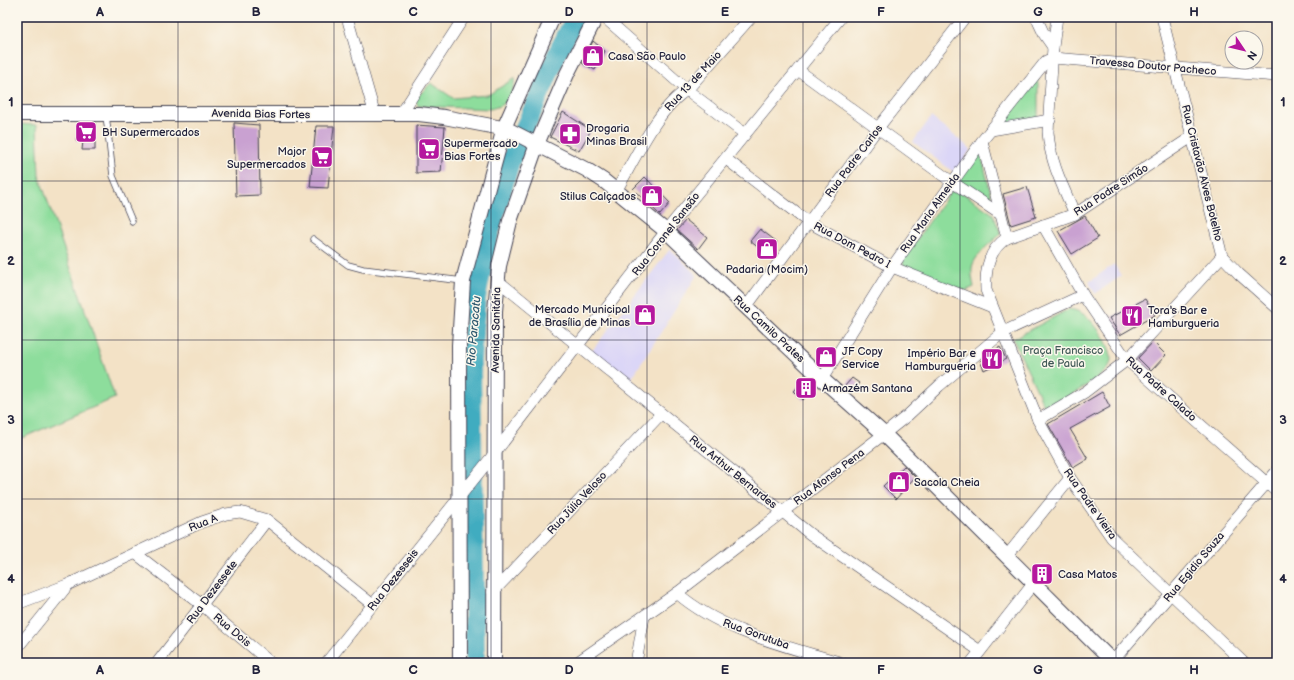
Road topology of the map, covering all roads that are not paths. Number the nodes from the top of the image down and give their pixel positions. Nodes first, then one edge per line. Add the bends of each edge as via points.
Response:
1 (347, 17) edge
2 (464, 17) edge
3 (553, 17) edge
4 (596, 17) edge
5 (604, 17) edge
6 (751, 17) edge
7 (842, 17) edge
8 (965, 17) edge
9 (1036, 17) edge
10 (1057, 17) edge
11 (1162, 17) edge
12 (1053, 46) junction
13 (1053, 58) junction
14 (1175, 68) junction
15 (798, 70) junction
16 (1277, 76) edge
17 (687, 90) junction
18 (106, 112) junction
19 (17, 114) edge
20 (401, 114) junction
21 (375, 115) junction
22 (1050, 120) junction
23 (505, 128) junction
24 (878, 128) junction
25 (991, 130) junction
26 (745, 134) junction
27 (1193, 136) junction
28 (982, 141) junction
29 (534, 142) junction
30 (726, 159) junction
31 (952, 182) junction
32 (616, 191) junction
33 (1000, 214) junction
34 (1076, 214) junction
35 (132, 220) dead end
36 (808, 222) junction
37 (1043, 225) junction
38 (666, 231) junction
39 (1007, 238) junction
40 (313, 239) dead end
41 (1222, 256) junction
42 (892, 267) junction
43 (497, 280) junction
44 (463, 281) junction
45 (1083, 295) junction
46 (746, 307) junction
47 (992, 307) junction
48 (1277, 308) edge
49 (1003, 332) junction
50 (578, 347) junction
51 (1127, 360) junction
52 (822, 379) junction
53 (661, 414) junction
54 (1038, 420) junction
55 (884, 434) junction
56 (494, 454) junction
57 (1277, 471) edge
58 (1070, 478) junction
59 (1266, 483) junction
60 (1277, 492) edge
61 (459, 497) junction
62 (783, 512) junction
63 (267, 520) junction
64 (135, 553) junction
65 (1006, 557) junction
66 (1033, 584) junction
67 (67, 585) junction
68 (493, 592) junction
69 (677, 593) junction
70 (1171, 595) junction
71 (17, 604) edge
72 (202, 605) junction
73 (373, 605) junction
74 (644, 617) junction
75 (17, 648) edge
76 (980, 651) junction
77 (1112, 662) edge
78 (157, 663) edge
79 (271, 663) edge
80 (326, 663) edge
81 (460, 663) edge
82 (494, 663) edge
83 (576, 663) edge
84 (636, 663) edge
85 (839, 663) edge
86 (971, 663) edge
87 (1244, 663) edge

1 - 21 street
2 - 20 street
3 - 23 street
4 - 29 street, Avenida Sanitária
5 - 17 street
6 - 17 street, Rua 13 de Maio
7 - 15 street, Rua Coronel Sansão
8 - 24 street, Rua Padre Carlos
9 - 12 street
10 - 12 street
11 - 14 street, Rua Cristavão Alves Botelho
12 - 13 street
13 - 14 street, Travessa Doutor Pacheco
13 - 22 street
13 - 25 street, Rua Maria Almeida via 1046,61
14 - 16 street, Travessa Doutor Pacheco
14 - 27 street, Rua Cristavão Alves Botelho
15 - 24 street
15 - 26 street, Rua Coronel Sansão
17 - 26 street
17 - 32 street, Rua 13 de Maio via 674,99 658,120
18 - 19 street, Avenida Bias Fortes
18 - 21 street, Avenida Bias Fortes
18 - 35 lane via 113,176
20 - 21 street, Avenida Bias Fortes
20 - 23 street, Avenida Bias Fortes via 444,117
22 - 25 street
22 - 34 street via 1049,146
23 - 29 street, Rua Camilo Prates
23 - 44 street
24 - 31 street
24 - 36 street, Rua Padre Carlos
25 - 28 street, Rua Maria Almeida
26 - 30 street, Rua Coronel Sansão
27 - 34 street, Rua Padre Simão
27 - 41 street, Rua Cristavão Alves Botelho
28 - 31 street, Rua Maria Almeida
28 - 33 street
29 - 32 street, Rua Camilo Prates via 587,170
29 - 43 street, Avenida Sanitária via 502,248
30 - 36 street, Rua Dom Pedro I
30 - 38 street, Rua Coronel Sansão
31 - 33 street
31 - 42 street, Rua Maria Almeida
32 - 38 street, Rua Camilo Prates
33 - 39 street
34 - 37 street, Rua Padre Simão
36 - 42 street, Rua Dom Pedro I
36 - 46 street, Rua Padre Carlos
37 - 39 street, Rua Padre Simão
37 - 45 street, Rua Padre Calado
38 - 46 street, Rua Camilo Prates
38 - 50 street, Rua Coronel Sansão
39 - 47 street, Rua Padre Simão via 991,253 987,271 986,290
40 - 44 lane via 348,265
41 - 48 street, Rua Cristavão Alves Botelho
41 - 51 street
42 - 47 street, Rua Dom Pedro I
42 - 52 street, Rua Maria Almeida
43 - 50 street, Rua Arthur Bernardes
43 - 56 street, Avenida Sanitária
44 - 61 street via 459,345
45 - 49 street, Rua Afonso Pena
45 - 51 street, Rua Padre Calado
46 - 52 street, Rua Camilo Prates
47 - 49 street, Rua Padre Vieira
49 - 54 street, Rua Padre Vieira
49 - 55 street, Rua Afonso Pena
50 - 53 street, Rua Arthur Bernardes
50 - 56 street, Rua Coronel Sansão
51 - 54 street via 1085,392
51 - 59 street, Rua Padre Calado
52 - 55 street, Rua Camilo Prates
53 - 62 street, Rua Arthur Bernardes
53 - 68 street, Rua Júlia Veloso
54 - 58 street, Rua Padre Vieira
55 - 62 street, Rua Afonso Pena
55 - 65 street, Rua Camilo Prates
56 - 61 street, Rua Dezesseis
56 - 68 street, Avenida Sanitária
57 - 59 street, Rua Egidio Souza
58 - 65 street
58 - 70 street, Rua Padre Vieira via 1112,538
59 - 60 street, Rua Padre Calado
59 - 70 street, Rua Egidio Souza
61 - 73 street, Rua Dezesseis
61 - 81 street
62 - 69 street, Rua Afonso Pena
62 - 76 street, Rua Arthur Bernardes via 810,534
63 - 64 street, Rua A via 240,512 226,514 202,522
63 - 72 street, Rua Dezessete
63 - 73 street, Rua A
64 - 67 street, Rua A
64 - 72 street, Rua Dois
65 - 66 street, Rua Camilo Prates
66 - 76 street
66 - 77 street, Rua Camilo Prates
67 - 71 street, Rua A
67 - 75 street
68 - 82 street, Avenida Sanitária
69 - 74 street, Rua Afonso Pena
69 - 85 street, Rua Gorutuba via 691,605 714,618
70 - 77 street, Rua Egidio Souza
70 - 87 street, Rua Padre Vieira
72 - 78 street, Rua Dezessete
72 - 79 street, Rua Dois
73 - 80 street, Rua Dezesseis
74 - 83 street, Rua Afonso Pena
74 - 84 street
76 - 86 street

